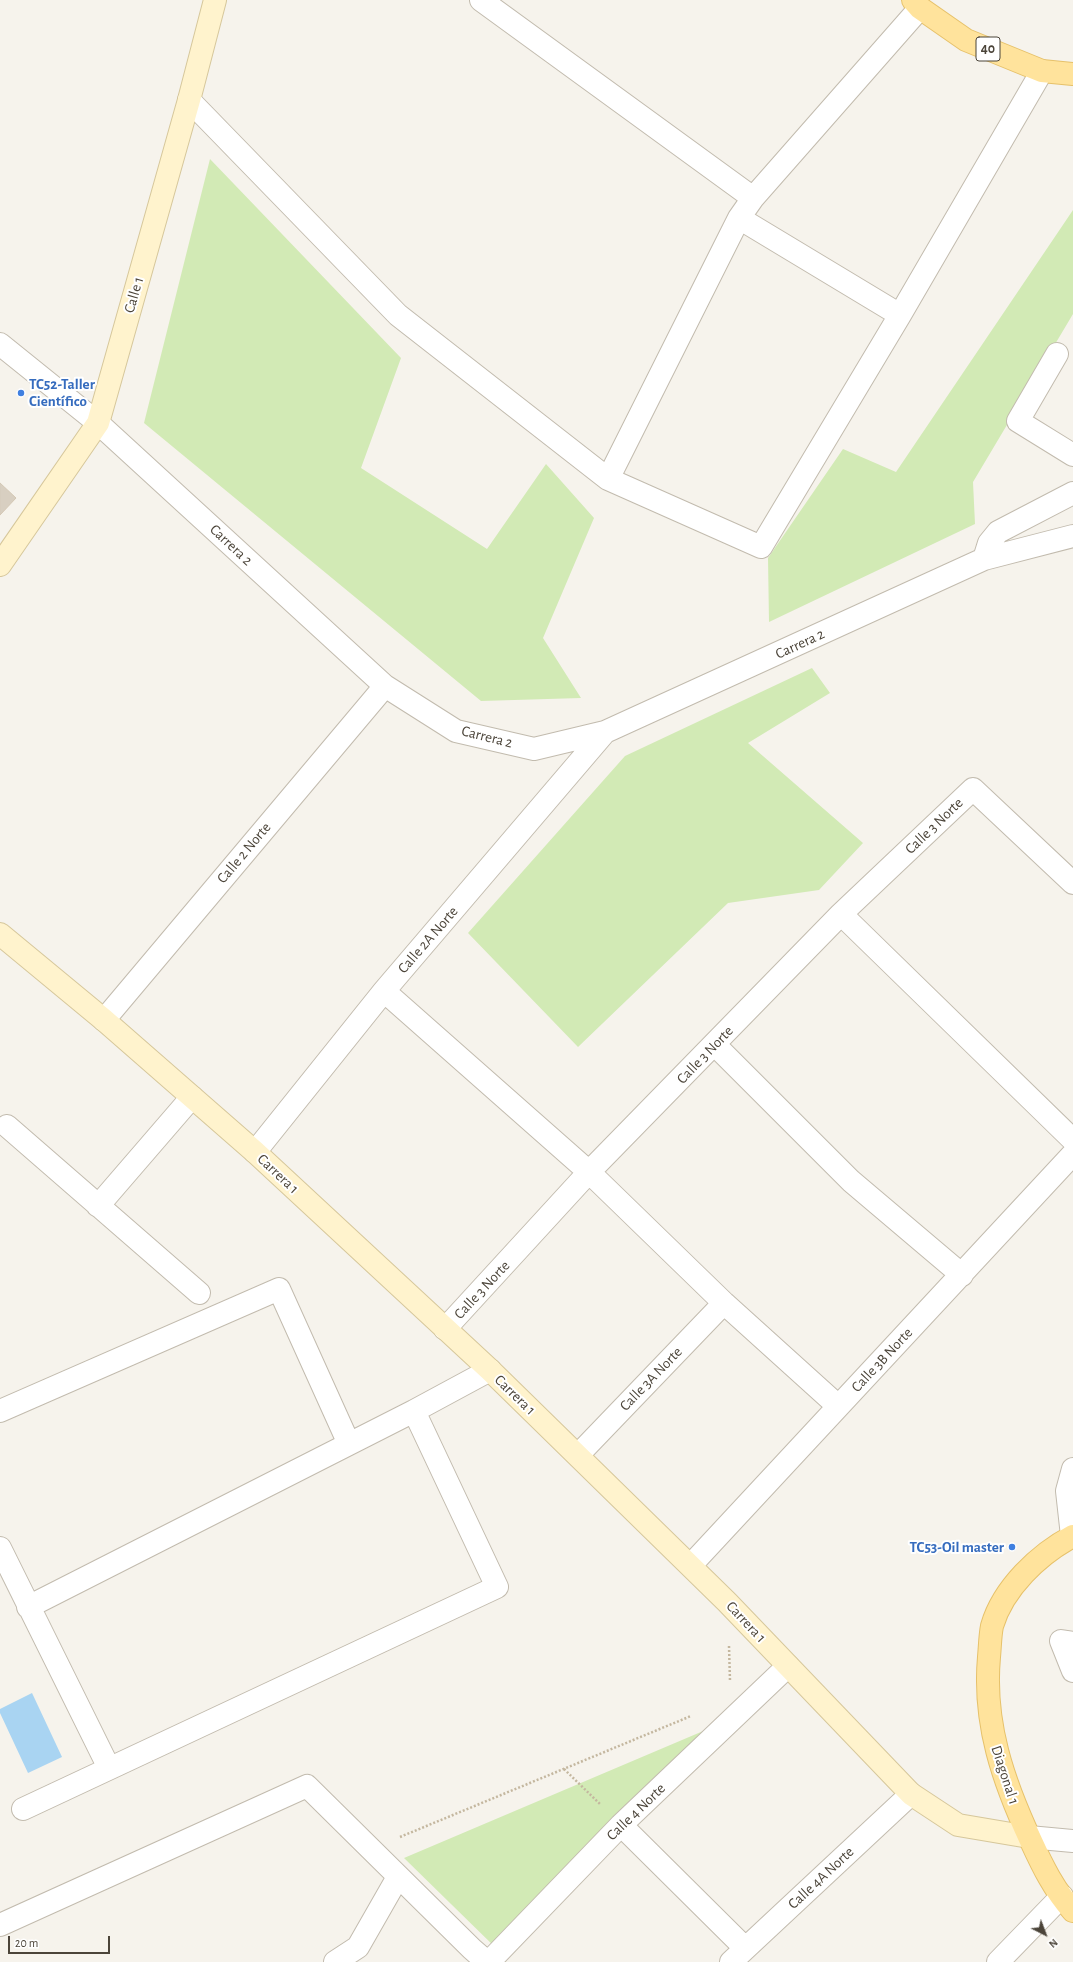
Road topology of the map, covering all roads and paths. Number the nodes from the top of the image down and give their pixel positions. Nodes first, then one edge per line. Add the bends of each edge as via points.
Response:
1 (215, 0) edge
2 (481, 0) edge
3 (917, 4) edge
4 (1042, 71) junction
5 (1073, 74) edge
6 (189, 100) junction
7 (753, 198) junction
8 (739, 218) junction
9 (900, 315) junction
10 (0, 344) edge
11 (1057, 354) dead end
12 (98, 423) junction
13 (1073, 455) edge
14 (608, 479) junction
15 (1073, 492) edge
16 (1073, 536) edge
17 (984, 559) junction
18 (0, 565) edge
19 (385, 686) junction
20 (605, 732) junction
21 (1073, 883) edge
22 (841, 914) junction
23 (0, 934) edge
24 (384, 991) junction
25 (104, 1020) junction
26 (715, 1046) junction
27 (192, 1097) junction
28 (7, 1126) dead end
29 (1073, 1140) edge
30 (256, 1152) junction
31 (1073, 1154) edge
32 (590, 1172) junction
33 (98, 1206) junction
34 (962, 1275) junction
35 (199, 1293) dead end
36 (724, 1303) junction
37 (445, 1329) junction
38 (490, 1370) junction
39 (838, 1406) junction
40 (0, 1411) edge
41 (414, 1411) junction
42 (348, 1444) junction
43 (578, 1455) junction
44 (1073, 1468) edge
45 (1072, 1536) edge
46 (0, 1548) edge
47 (691, 1565) junction
48 (727, 1602) junction
49 (28, 1607) junction
50 (1067, 1642) edge
51 (788, 1666) junction
52 (1073, 1671) edge
53 (730, 1685) dead end
54 (693, 1716) dead end
55 (109, 1768) junction
56 (564, 1769) junction
57 (911, 1794) junction
58 (23, 1809) dead end
59 (621, 1825) junction
60 (1029, 1837) junction
61 (1073, 1841) edge
62 (372, 1849) junction
63 (398, 1877) junction
64 (1069, 1905) edge
65 (0, 1925) edge
66 (738, 1955) edge
67 (479, 1959) edge
68 (335, 1962) edge
69 (998, 1962) edge

1 - 6 street, Calle 1
2 - 7 street
3 - 4 main road, 40 via 966,40
3 - 7 street
4 - 5 main road, 40
4 - 9 street
6 - 12 street, Calle 1
6 - 14 street via 398,315
7 - 8 street
8 - 9 street
8 - 14 street
9 - 14 street via 761,547
10 - 12 street, Carrera 2
11 - 13 street via 1018,421
12 - 18 street, Calle 1
12 - 19 street, Carrera 2
15 - 17 street via 998,532 989,543
16 - 17 street, Carrera 2
17 - 20 street, Carrera 2
19 - 20 street, Carrera 2 via 456,731 534,749
19 - 25 street, Calle 2 Norte
20 - 24 street, Calle 2A Norte
21 - 22 street, Calle 3 Norte via 973,789
22 - 26 street, Calle 3 Norte
22 - 29 street
23 - 25 street, Carrera 1
24 - 30 street, Calle 2A Norte
24 - 32 street
25 - 27 street, Carrera 1
26 - 32 street, Calle 3 Norte
26 - 34 street via 851,1181
27 - 30 street, Carrera 1
27 - 33 street
28 - 33 street
30 - 37 street, Carrera 1
31 - 34 street, Calle 3B Norte
32 - 36 street
32 - 37 street, Calle 3 Norte
33 - 35 street
34 - 39 street, Calle 3B Norte
36 - 39 street
36 - 43 street, Calle 3A Norte
37 - 38 street, Carrera 1
38 - 41 street
38 - 43 street, Carrera 1
39 - 47 street, Calle 3B Norte
40 - 42 street via 279,1288
41 - 42 street
41 - 55 street via 497,1587
42 - 49 street
43 - 47 street, Carrera 1
44 - 45 street via 1067,1492
45 - 60 main road, Diagonal 1 via 1038,1559 1010,1589 992,1627 987,1683 994,1742 1012,1798
46 - 49 street
47 - 48 street, Carrera 1
48 - 51 street, Carrera 1
48 - 53 path
49 - 55 street
50 - 52 street
51 - 57 street, Carrera 1
51 - 59 street, Calle 4 Norte
54 - 56 path
55 - 58 street
56 - 59 path
56 - 62 path
57 - 60 street, Carrera 1 via 958,1825
57 - 66 street, Calle 4A Norte
59 - 66 street
59 - 67 street, Calle 4 Norte
60 - 61 street
60 - 64 main road, Diagonal 1 via 1048,1877
62 - 63 street
62 - 65 street via 308,1786
63 - 67 street
63 - 68 street via 358,1947
64 - 69 street

